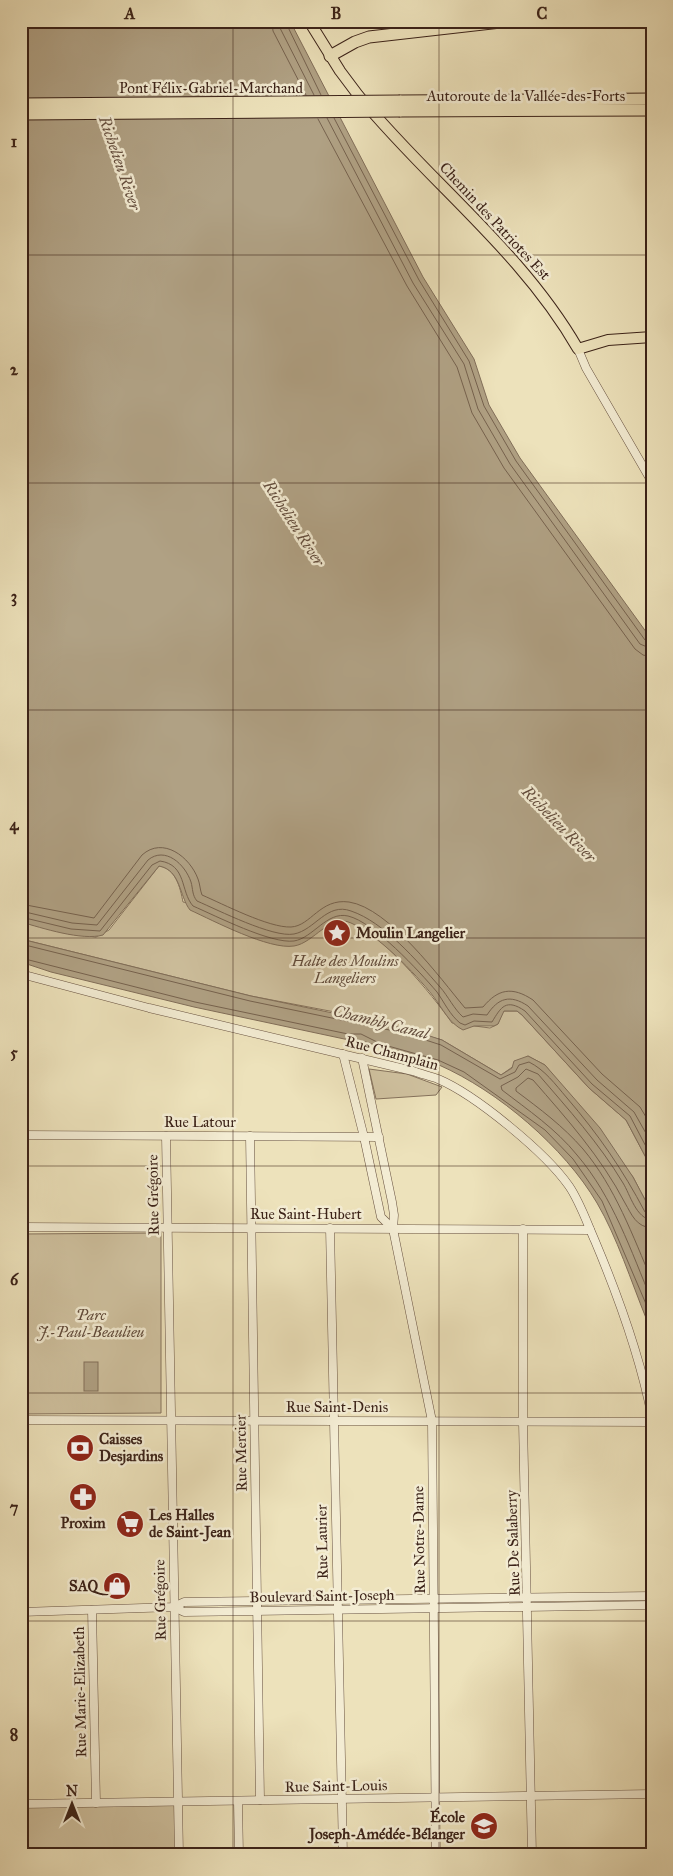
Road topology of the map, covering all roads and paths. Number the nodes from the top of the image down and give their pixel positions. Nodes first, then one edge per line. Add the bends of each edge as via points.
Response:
1 (309, 21) edge
2 (510, 21) edge
3 (330, 56) junction
4 (652, 99) edge
5 (21, 104) edge
6 (400, 106) junction
7 (652, 110) edge
8 (21, 114) edge
9 (652, 337) edge
10 (578, 349) junction
11 (652, 482) edge
12 (652, 543) edge
13 (652, 560) edge
14 (21, 974) edge
15 (343, 1054) junction
16 (362, 1058) junction
17 (21, 1135) edge
18 (166, 1136) junction
19 (250, 1136) junction
20 (364, 1136) junction
21 (379, 1136) junction
22 (21, 1227) edge
23 (167, 1227) junction
24 (251, 1228) junction
25 (330, 1228) junction
26 (393, 1228) junction
27 (523, 1230) junction
28 (590, 1230) junction
29 (652, 1417) edge
30 (21, 1420) edge
31 (171, 1420) junction
32 (254, 1420) junction
33 (334, 1421) junction
34 (432, 1421) junction
35 (523, 1422) junction
36 (652, 1422) edge
37 (652, 1596) edge
38 (338, 1601) junction
39 (257, 1602) junction
40 (528, 1602) junction
41 (434, 1604) junction
42 (652, 1606) edge
43 (174, 1607) junction
44 (92, 1610) junction
45 (338, 1610) junction
46 (257, 1611) junction
47 (21, 1612) edge
48 (652, 1794) edge
49 (531, 1796) junction
50 (436, 1798) junction
51 (342, 1799) junction
52 (260, 1800) junction
53 (238, 1801) junction
54 (178, 1802) junction
55 (96, 1803) junction
56 (21, 1804) edge
57 (178, 1855) edge
58 (239, 1855) edge
59 (343, 1855) edge
60 (436, 1855) edge
61 (532, 1855) edge

1 - 3 main road, Chemin des Patriotes Est
2 - 3 highway via 369,37
3 - 10 main road, Chemin des Patriotes Est via 369,108 532,280
4 - 6 highway, Autoroute de la Vallée-des-Forts
5 - 6 highway, Pont Félix-Gabriel-Marchand, bridge
6 - 7 highway, Autoroute de la Vallée-des-Forts
6 - 8 highway, Pont Félix-Gabriel-Marchand, bridge
9 - 10 main road via 608,340
10 - 11 street, Chemin des Patriotes Est
12 - 13 street
14 - 15 street, Rue Champlain
15 - 16 street, Rue Champlain
15 - 20 street, Rue Notre-Dame
16 - 21 street, Rue Notre-Dame
16 - 28 street, Rue Champlain via 438,1079 488,1111 556,1169 570,1188
17 - 18 street, Rue Latour
18 - 19 street, Rue Latour
18 - 23 street, Rue Grégoire
19 - 20 street, Rue Latour
19 - 24 street, Rue Mercier
20 - 21 street, Rue Latour
20 - 26 street, Rue Notre-Dame via 380,1217
21 - 26 street, Rue Notre-Dame via 394,1215
22 - 23 street, Rue Saint-Hubert
23 - 24 street, Rue Saint-Hubert
23 - 31 street, Rue Grégoire
24 - 25 street, Rue Saint-Hubert
24 - 32 street, Rue Mercier
25 - 26 street, Rue Saint-Hubert
25 - 33 street, Rue Laurier
26 - 27 street, Rue Saint-Hubert
26 - 34 street, Rue Notre-Dame
27 - 28 street, Rue Saint-Hubert
27 - 35 street, Rue De Salaberry
28 - 29 street, Rue Champlain via 629,1326
30 - 31 street, Rue Saint-Denis
31 - 32 street, Rue Saint-Denis
31 - 43 street, Rue Grégoire
32 - 33 street, Rue Saint-Denis
32 - 39 street, Rue Mercier
33 - 34 street, Rue Saint-Denis
33 - 38 street, Rue Laurier
34 - 35 street, Rue Saint-Denis
34 - 41 street, Rue Notre-Dame
35 - 36 street, Rue Saint-Denis
35 - 40 street, Rue De Salaberry
37 - 40 street, Boulevard Saint-Joseph
38 - 39 street, Boulevard Saint-Joseph
38 - 41 street, Boulevard Saint-Joseph
38 - 45 street, Rue Laurier
39 - 43 street, Boulevard Saint-Joseph via 184,1602
39 - 46 street, Rue Mercier
40 - 41 street, Boulevard Saint-Joseph
40 - 42 street, Boulevard Saint-Joseph
40 - 49 street, Rue De Salaberry
41 - 45 street, Boulevard Saint-Joseph
41 - 50 street, Rue Notre-Dame
43 - 44 street, Boulevard Saint-Joseph
43 - 46 street, Boulevard Saint-Joseph via 184,1612
43 - 54 street, Rue Grégoire
44 - 47 street, Boulevard Saint-Joseph
44 - 55 street, Rue Marie-Elizabeth
45 - 46 street, Boulevard Saint-Joseph
45 - 51 street, Rue Laurier
46 - 52 street, Rue Mercier
48 - 49 street, Rue Saint-Louis
49 - 50 street, Rue Saint-Louis
49 - 61 street, Rue De Salaberry
50 - 51 street, Rue Saint-Louis
50 - 60 street, Rue Notre-Dame
51 - 52 street, Rue Saint-Louis
51 - 59 street, Rue Laurier
52 - 53 street, Rue Saint-Louis
53 - 54 street, Rue Saint-Louis
53 - 58 street
54 - 55 street, Rue Saint-Louis
54 - 57 street, Rue Grégoire
55 - 56 street, Rue Saint-Louis

